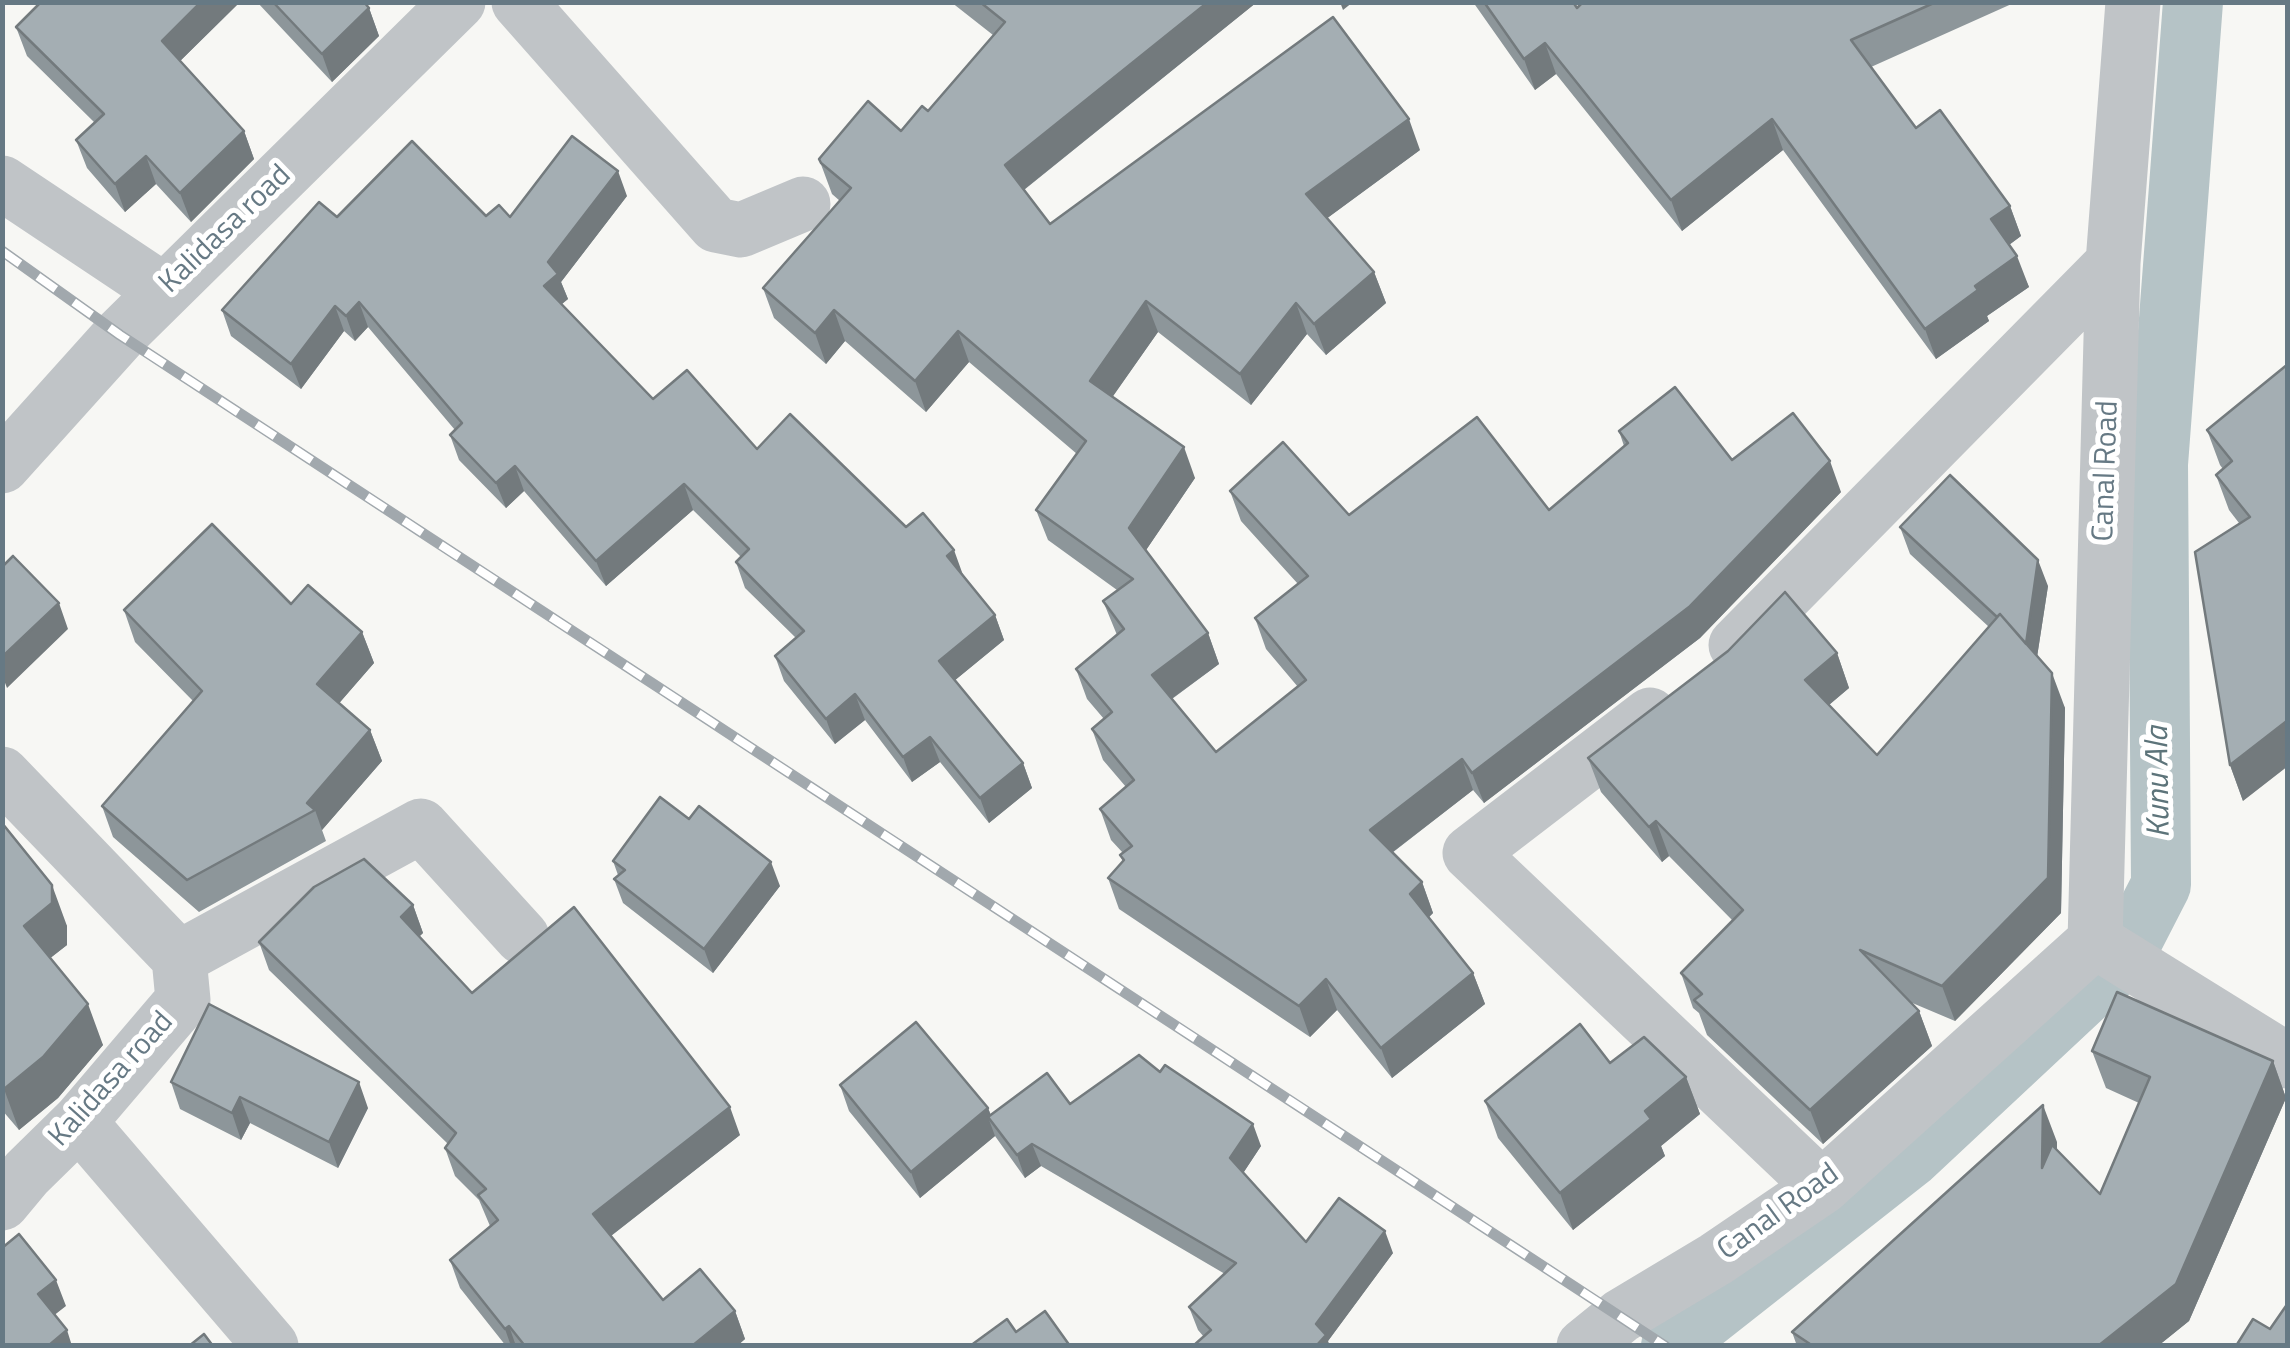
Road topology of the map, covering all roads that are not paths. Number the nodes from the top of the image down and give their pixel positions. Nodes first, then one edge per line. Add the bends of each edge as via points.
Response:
1 (458, 2) edge
2 (519, 2) edge
3 (2133, 2) edge
4 (2, 183) edge
5 (803, 204) dead end
6 (2113, 263) junction
7 (164, 291) junction
8 (2, 466) edge
9 (2, 774) edge
10 (522, 938) dead end
11 (2095, 941) junction
12 (179, 958) junction
13 (2288, 1061) edge
14 (79, 1122) junction
15 (1822, 1187) junction
16 (2, 1203) edge
17 (271, 1346) edge
18 (1584, 1346) edge

1 - 7 street, Kalidasa road
2 - 5 street via 716,225 741,230
3 - 6 street, Canal Road
4 - 7 street
6 - 11 street, Canal Road
6 - 15 street via 1720,661 1470,853
7 - 8 street, Kalidasa road
9 - 12 street
10 - 12 street via 420,826
11 - 13 street
11 - 15 street, Canal Road
12 - 14 street, Kalidasa road via 183,1000
14 - 16 street, Kalidasa road
14 - 17 street
15 - 18 street, Canal Road

